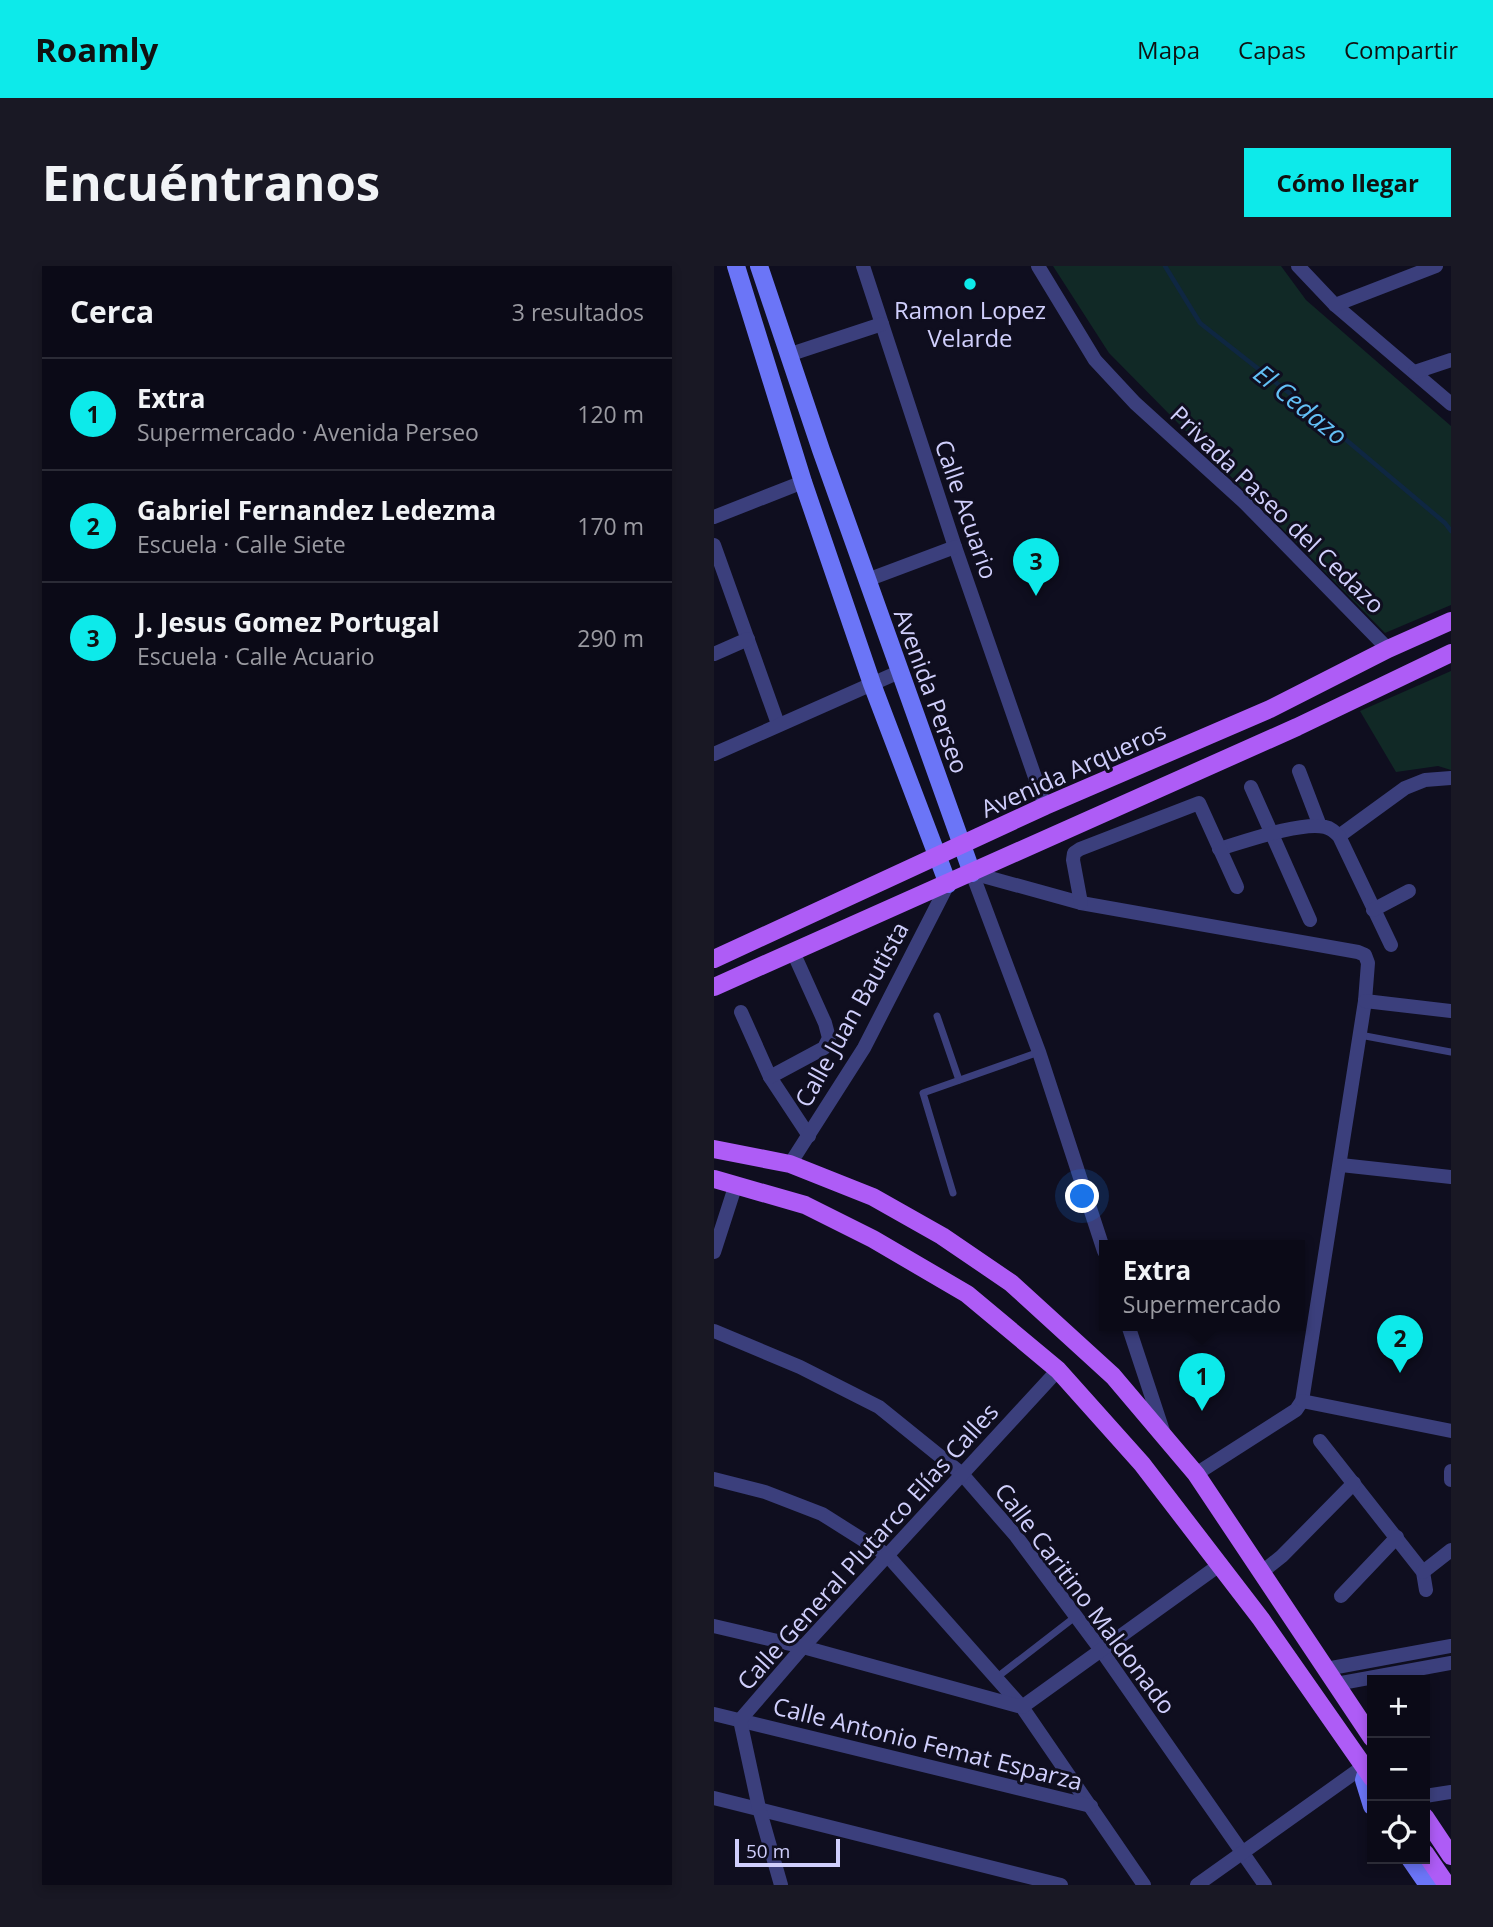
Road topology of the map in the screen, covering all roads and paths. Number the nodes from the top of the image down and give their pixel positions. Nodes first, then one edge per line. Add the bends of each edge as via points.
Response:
1 (736, 266) edge
2 (759, 266) edge
3 (863, 266) edge
4 (1038, 266) edge
5 (1298, 266) edge
6 (1436, 266) edge
7 (1335, 305) junction
8 (881, 324) junction
9 (788, 355) junction
10 (1451, 360) edge
11 (1415, 372) junction
12 (1451, 404) edge
13 (803, 482) junction
14 (714, 517) edge
15 (714, 545) edge
16 (955, 547) junction
17 (867, 580) junction
18 (1451, 621) edge
19 (748, 639) junction
20 (1388, 649) junction
21 (1451, 653) edge
22 (714, 654) edge
23 (899, 672) junction
24 (872, 684) junction
25 (778, 724) junction
26 (714, 754) edge
27 (1299, 771) dead end
28 (1451, 778) edge
29 (1251, 787) dead end
30 (1045, 806) junction
31 (1320, 826) junction
32 (1271, 833) junction
33 (1339, 836) junction
34 (962, 846) junction
35 (1219, 849) junction
36 (937, 856) junction
37 (972, 873) junction
38 (948, 884) junction
39 (1237, 887) dead end
40 (1409, 891) dead end
41 (1080, 903) junction
42 (1373, 910) junction
43 (1310, 920) dead end
44 (1391, 945) dead end
45 (793, 952) junction
46 (714, 959) edge
47 (714, 987) edge
48 (1364, 1001) junction
49 (1451, 1011) edge
50 (741, 1012) dead end
51 (937, 1016) dead end
52 (1359, 1035) junction
53 (1039, 1052) junction
54 (1451, 1052) edge
55 (770, 1077) junction
56 (959, 1080) junction
57 (809, 1136) junction
58 (714, 1149) edge
59 (790, 1164) junction
60 (1340, 1165) junction
61 (1451, 1177) edge
62 (714, 1179) edge
63 (736, 1184) junction
64 (953, 1193) dead end
65 (1100, 1240) edge
66 (714, 1252) edge
67 (714, 1331) edge
68 (1130, 1331) edge
69 (1058, 1370) junction
70 (1302, 1401) junction
71 (1451, 1431) edge
72 (1164, 1435) junction
73 (1320, 1441) dead end
74 (1451, 1471) edge
75 (962, 1474) junction
76 (1196, 1474) junction
77 (714, 1479) edge
78 (1451, 1480) edge
79 (1354, 1483) junction
80 (1397, 1536) junction
81 (1451, 1550) edge
82 (887, 1555) junction
83 (1218, 1566) junction
84 (1262, 1572) junction
85 (1423, 1572) junction
86 (1426, 1590) dead end
87 (1341, 1596) dead end
88 (1075, 1617) junction
89 (714, 1626) edge
90 (1451, 1646) edge
91 (803, 1647) junction
92 (1101, 1650) junction
93 (1451, 1664) edge
94 (1331, 1677) junction
95 (996, 1678) junction
96 (1021, 1707) junction
97 (714, 1714) edge
98 (740, 1720) junction
99 (1367, 1731) edge
100 (1367, 1770) edge
101 (1367, 1772) edge
102 (1367, 1773) edge
103 (1367, 1790) edge
104 (1451, 1791) edge
105 (1430, 1795) edge
106 (714, 1798) edge
107 (1091, 1806) junction
108 (759, 1808) junction
109 (1430, 1824) edge
110 (1448, 1849) edge
111 (1242, 1852) junction
112 (1430, 1860) edge
113 (1413, 1864) edge
114 (781, 1885) edge
115 (1061, 1885) edge
116 (1144, 1885) edge
117 (1197, 1885) edge
118 (1265, 1885) edge
119 (1428, 1885) edge
120 (1447, 1885) edge

1 - 13 main road
2 - 9 main road, Avenida Perseo
3 - 8 street, Calle Acuario
4 - 20 street, Privada Paseo del Cedazo via 1095,360 1244,502
5 - 7 street
6 - 7 street
7 - 11 street
8 - 9 street
8 - 16 street, Calle Acuario
9 - 17 main road, Avenida Perseo
10 - 11 street
11 - 12 street
13 - 14 street
13 - 24 main road
15 - 19 street
16 - 17 street
16 - 30 street, Calle Acuario
17 - 23 main road, Avenida Perseo
18 - 20 main road, Avenida Arqueros
19 - 22 street
19 - 25 street
20 - 30 main road, Avenida Arqueros via 1270,709
21 - 37 main road
23 - 24 street
23 - 34 main road, Avenida Perseo
24 - 25 street
24 - 36 main road
25 - 26 street
27 - 31 street
28 - 33 street via 1425,780 1405,788
29 - 32 street
30 - 34 main road, Avenida Arqueros
31 - 32 street
31 - 33 street
32 - 35 street
32 - 43 street
33 - 42 street
34 - 36 main road, Avenida Arqueros
34 - 37 main road, Avenida Perseo
35 - 39 street
35 - 41 street via 1199,803 1080,849 1073,860
36 - 38 main road
36 - 46 main road, Avenida Arqueros
37 - 38 main road
37 - 41 street
37 - 53 street, Avenida Perseo
38 - 45 main road
38 - 57 street, Calle Juan Bautista via 864,1048
40 - 42 street
41 - 48 street via 1366,955
42 - 44 street
45 - 47 main road
45 - 55 street via 829,1038 824,1048
48 - 49 street
48 - 52 street
50 - 55 street
51 - 56 lane
52 - 54 lane
52 - 60 street
53 - 56 lane
53 - 65 street, Avenida Perseo
55 - 57 street
56 - 64 lane via 923,1093
57 - 59 street, Calle Juan Bautista
58 - 59 main road
59 - 72 main road via 873,1197 943,1236 1011,1283 1113,1376
60 - 61 street
60 - 70 street
62 - 63 main road
63 - 66 street
63 - 69 main road via 804,1205 873,1239 967,1294
67 - 75 street, Calle Caritino Maldonado via 879,1407
68 - 72 street
69 - 75 street, Calle General Plutarco Elías Calles
69 - 83 main road via 1143,1464
70 - 71 street
70 - 76 street via 1296,1410
72 - 76 main road
73 - 79 street
74 - 78 street
75 - 82 street, Calle General Plutarco Elías Calles
75 - 88 street, Calle Caritino Maldonado via 1016,1536
76 - 84 main road
77 - 82 street via 822,1514
79 - 80 street
79 - 84 street
80 - 85 street
80 - 87 street
81 - 85 street
82 - 91 street, Calle General Plutarco Elías Calles
82 - 95 street
83 - 92 street
83 - 100 main road
84 - 94 main road
85 - 86 street
88 - 92 street, Calle Caritino Maldonado
88 - 95 lane
89 - 91 street
90 - 94 street
91 - 96 street
91 - 98 street, Calle General Plutarco Elías Calles
92 - 96 street
92 - 111 street, Calle Caritino Maldonado
93 - 94 street
94 - 99 main road
95 - 96 street
96 - 107 street
97 - 98 street, Calle Antonio Femat Esparza
98 - 107 street, Calle Antonio Femat Esparza
98 - 108 street, Calle General Plutarco Elías Calles
101 - 111 street
102 - 103 main road
104 - 105 street
106 - 108 street
107 - 116 street
108 - 114 street, Calle General Plutarco Elías Calles
108 - 115 street
109 - 110 main road
111 - 117 street
111 - 118 street, Calle Caritino Maldonado
112 - 120 main road
113 - 119 main road

